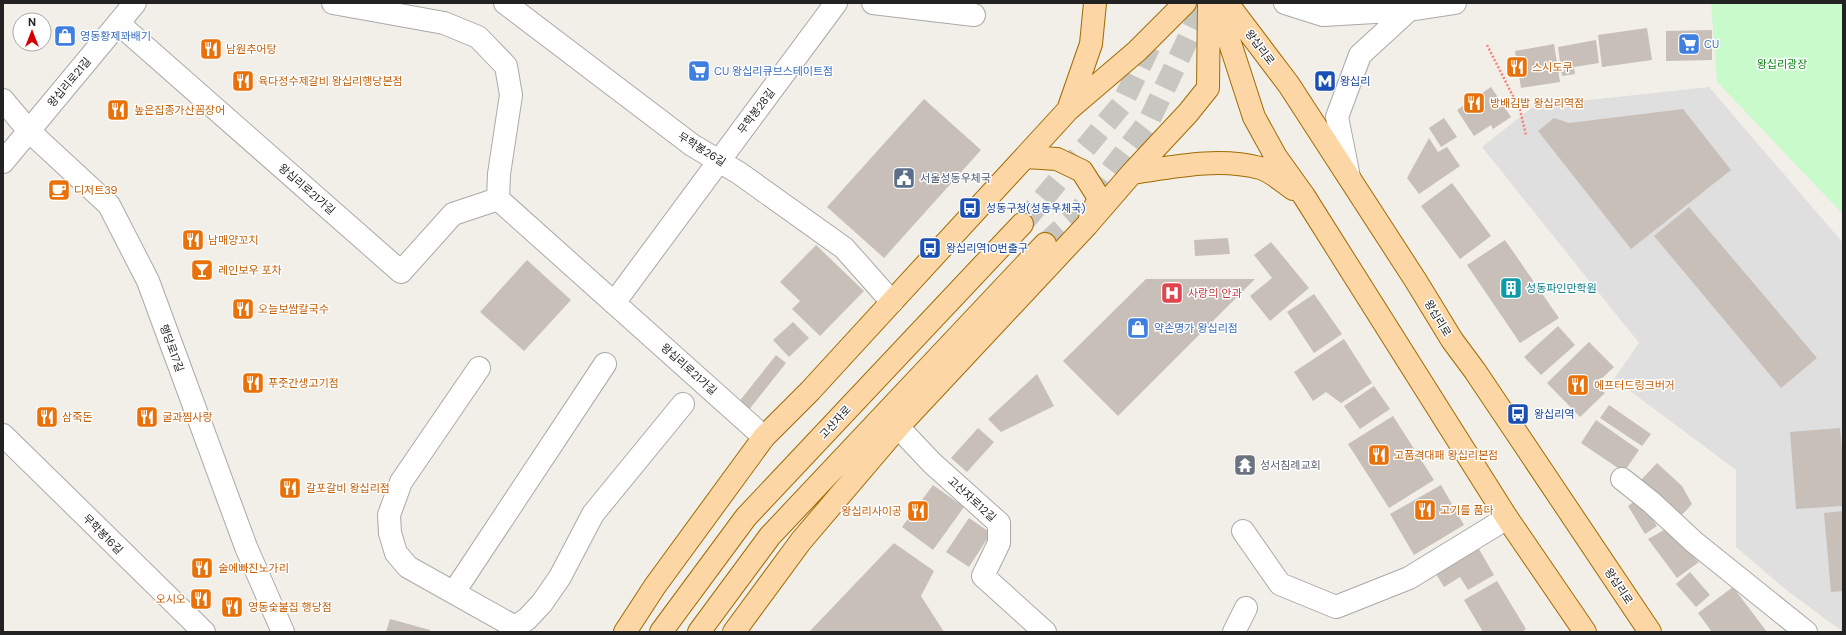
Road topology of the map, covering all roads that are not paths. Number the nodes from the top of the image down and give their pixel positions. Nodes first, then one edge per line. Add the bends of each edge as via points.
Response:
1 (135, 3) edge
2 (333, 3) edge
3 (505, 3) edge
4 (836, 3) edge
5 (873, 3) edge
6 (1095, 3) edge
7 (1185, 3) edge
8 (1209, 3) edge
9 (1217, 3) edge
10 (1226, 3) edge
11 (1285, 3) edge
12 (1455, 3) edge
13 (1409, 10) junction
14 (974, 15) dead end
15 (118, 23) junction
16 (3, 100) edge
17 (1068, 110) junction
18 (29, 131) junction
19 (1026, 157) junction
20 (719, 161) junction
21 (3, 162) edge
22 (1132, 173) junction
23 (1349, 177) junction
24 (1304, 196) junction
25 (498, 199) junction
26 (1022, 224) tunnel mouth
27 (1087, 225) junction
28 (1045, 244) tunnel mouth
29 (892, 302) junction
30 (614, 303) junction
31 (605, 364) dead end
32 (479, 368) dead end
33 (683, 404) dead end
34 (898, 427) junction
35 (3, 435) edge
36 (764, 437) junction
37 (1622, 479) dead end
38 (1507, 518) junction
39 (1243, 531) dead end
40 (454, 592) junction
41 (1246, 608) dead end
42 (513, 629) edge
43 (204, 632) edge
44 (284, 632) edge
45 (625, 632) edge
46 (661, 632) edge
47 (699, 632) edge
48 (734, 632) edge
49 (1045, 632) edge
50 (1234, 632) edge
51 (1585, 632) edge
52 (1650, 632) edge
53 (1806, 632) edge

1 - 15 street, 왕십리로21길
2 - 25 street via 444,23 478,37 506,66 511,95 499,174
3 - 20 street, 무학봉26길 via 692,145
4 - 20 street, 무학봉28길
5 - 14 street
6 - 17 main road via 1091,44
7 - 17 main road via 1137,51
8 - 22 main road via 1208,88
9 - 24 main road, 왕십리로 via 1254,117 1276,157
10 - 23 main road, 왕십리로 via 1289,85
11 - 13 street via 1323,15
12 - 13 street
13 - 23 street via 1360,55 1337,116
15 - 18 street, 왕십리로21길
15 - 25 street, 왕십리로21가길 via 401,272 453,214
16 - 18 street, 행당로17길
17 - 19 main road
18 - 21 street, 왕십리로21길
18 - 44 street, 행당로17길 via 109,205 148,282 246,547
19 - 27 main road via 1057,159 1082,171 1099,198
19 - 29 main road
20 - 29 street, 무학봉26길 via 844,248
20 - 30 street
22 - 24 main road via 1185,165 1234,164 1261,168
22 - 27 main road
23 - 52 main road, 왕십리로 via 1452,340
24 - 38 main road, 왕십리로
25 - 30 street, 왕십리로21가길
26 - 46 main road, 고산자로 via 746,517
27 - 34 main road
28 - 47 main road via 770,536
29 - 36 main road
30 - 36 street, 왕십리로21가길
31 - 40 street
32 - 40 street via 401,482 390,515 390,533 400,558 417,573
33 - 42 street via 593,514 560,577 542,603
34 - 48 main road via 801,541
34 - 49 street, 고산자로12길 via 932,463 999,523 999,543 983,576
35 - 43 street, 무학봉16길
36 - 45 main road via 655,586
37 - 53 street via 1694,542
38 - 39 street via 1409,578 1336,607 1280,584
38 - 51 main road, 왕십리로
40 - 42 street
41 - 50 street

